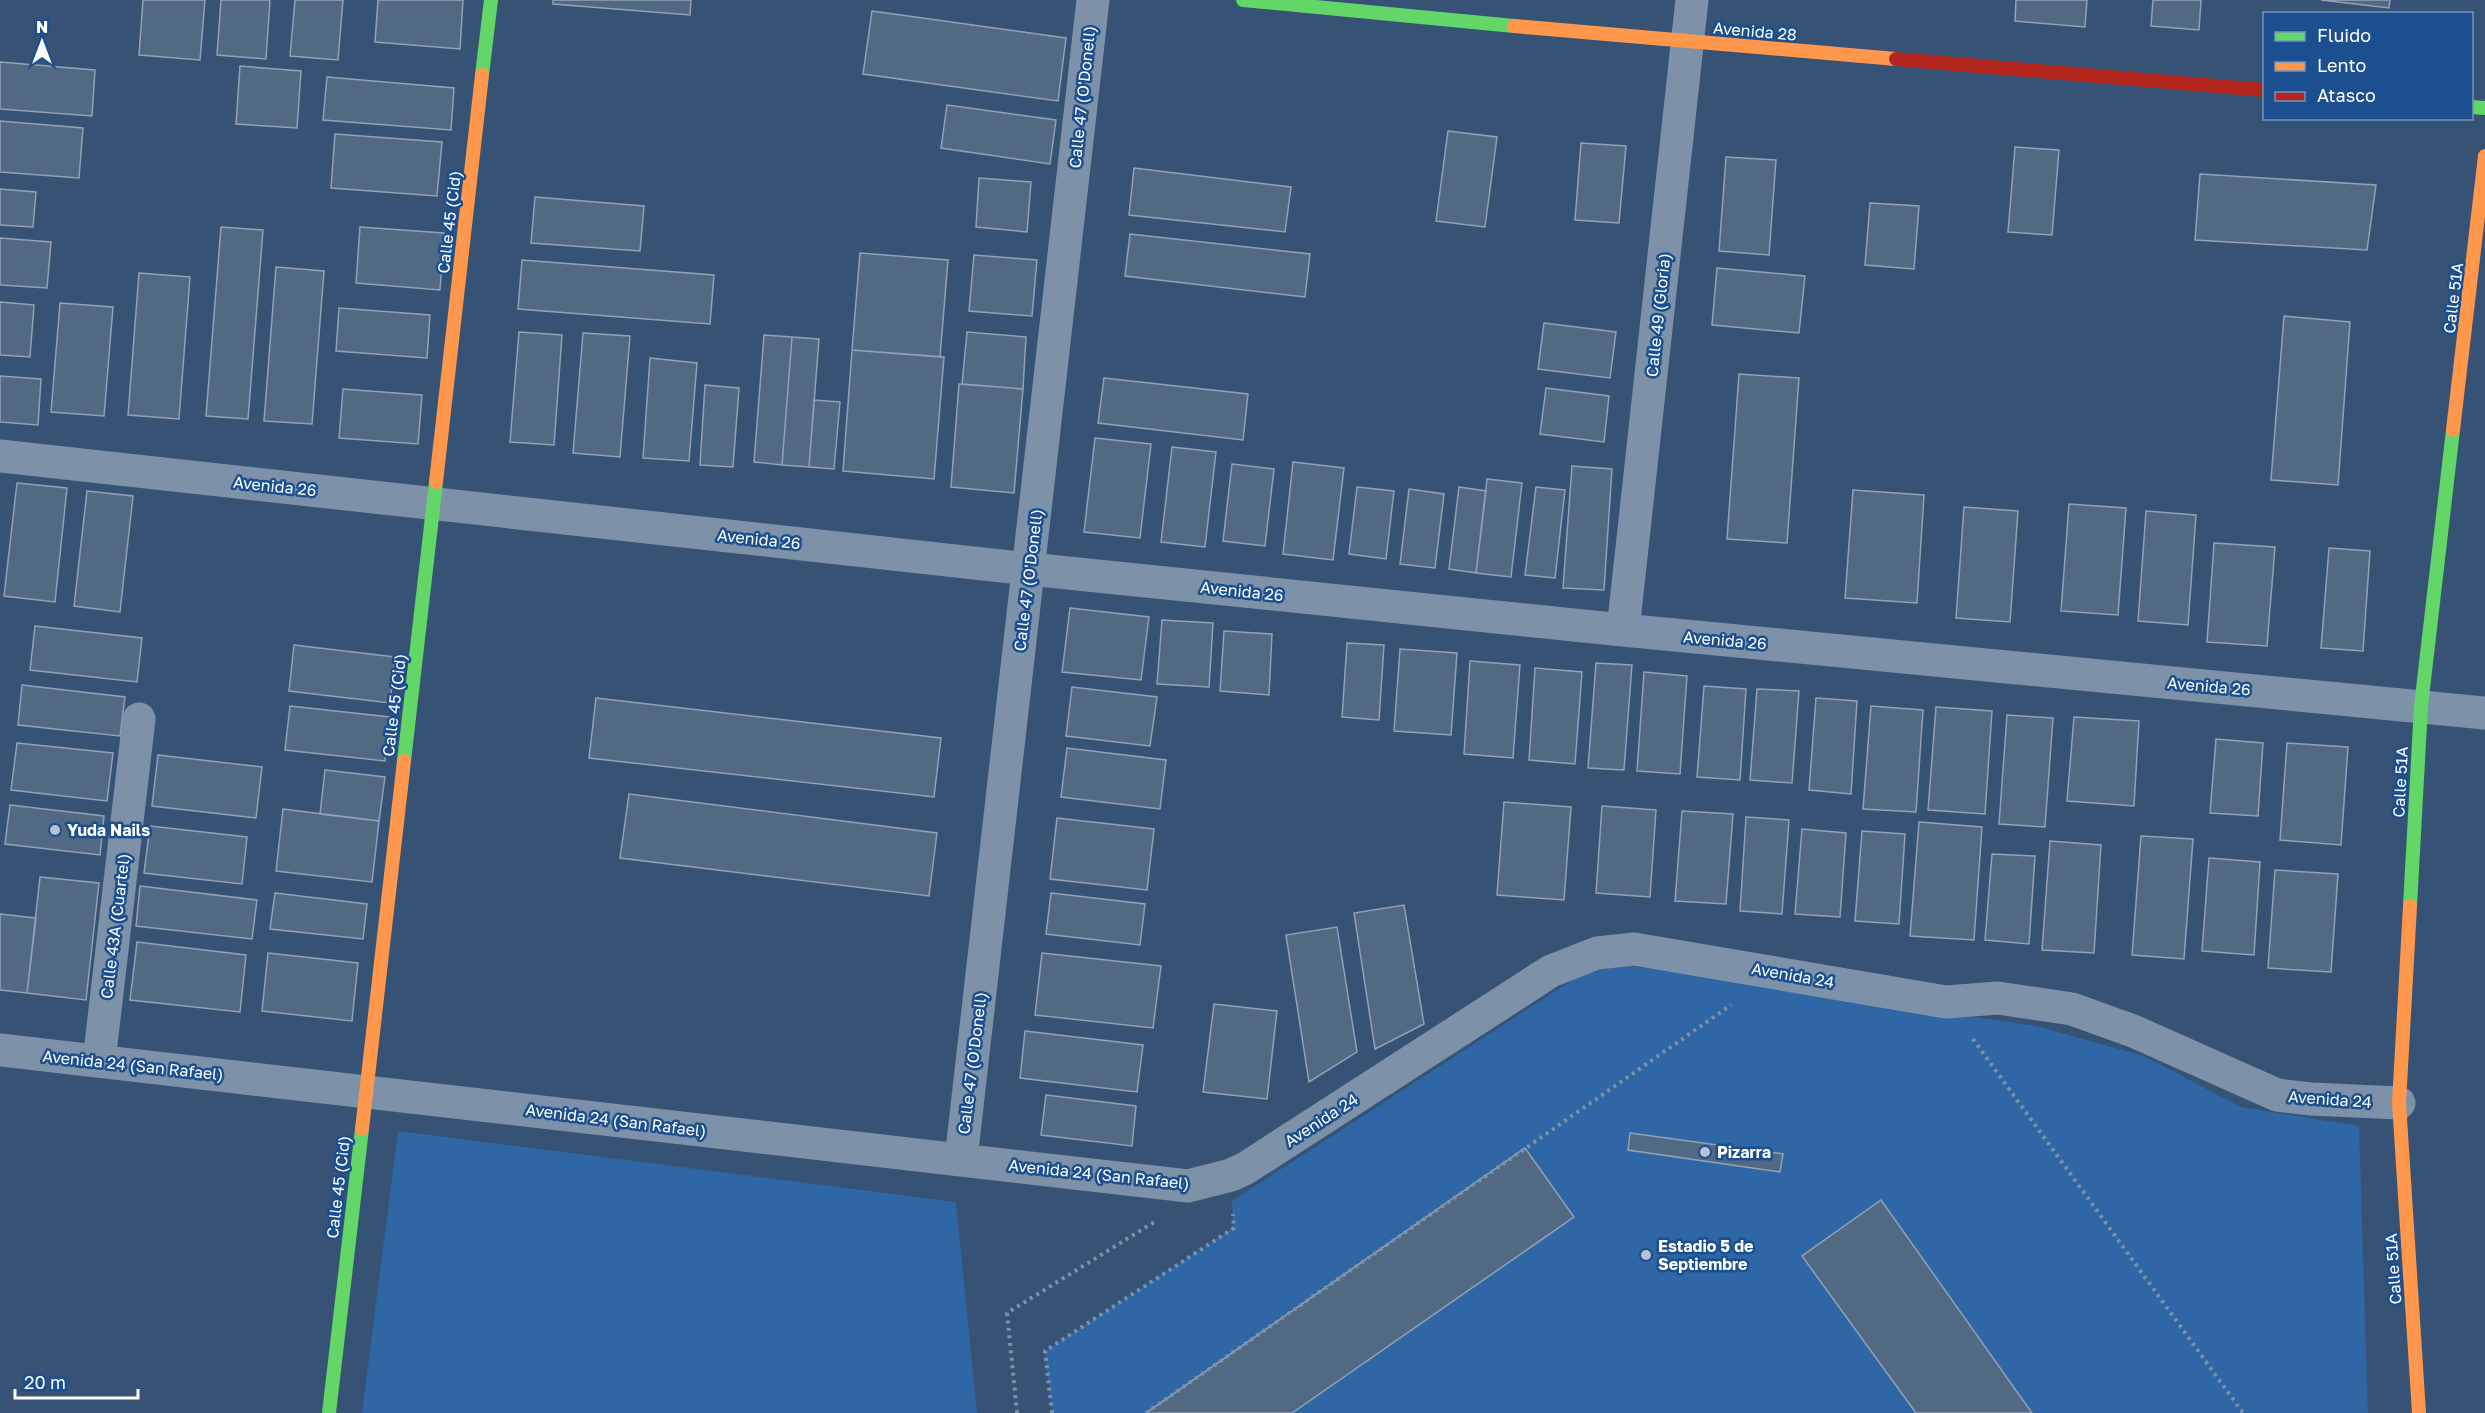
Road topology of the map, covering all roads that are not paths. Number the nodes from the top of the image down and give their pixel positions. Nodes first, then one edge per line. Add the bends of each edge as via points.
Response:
1 (491, 0) edge
2 (1094, 0) edge
3 (1243, 0) edge
4 (1692, 0) edge
5 (1688, 42) junction
6 (2263, 90) edge
7 (2485, 156) edge
8 (2485, 251) edge
9 (2473, 269) junction
10 (0, 456) edge
11 (434, 504) junction
12 (1029, 569) junction
13 (1623, 630) junction
14 (2421, 706) junction
15 (2485, 712) edge
16 (139, 719) dead end
17 (0, 1050) edge
18 (99, 1061) junction
19 (366, 1091) junction
20 (2399, 1103) junction
21 (961, 1159) junction
22 (1231, 1175) joint
23 (329, 1413) edge
24 (2419, 1413) edge

1 - 11 street, Calle 45 (Cid)
2 - 12 street, Calle 47 (O'Donell)
3 - 5 street, Avenida 28
4 - 5 street, Calle 49 (Gloria)
5 - 6 street, Avenida 28
5 - 13 street, Calle 49 (Gloria)
7 - 9 street, Calle 51A
8 - 9 street
9 - 14 street, Calle 51A
10 - 11 street, Avenida 26
11 - 12 street, Avenida 26
11 - 19 street, Calle 45 (Cid)
12 - 13 street, Avenida 26
12 - 21 street, Calle 47 (O'Donell)
13 - 14 street, Avenida 26
14 - 15 street, Avenida 26
14 - 20 street, Calle 51A
16 - 18 street, Calle 43A (Cuartel)
17 - 18 street, Avenida 24 (San Rafael)
18 - 19 street, Avenida 24 (San Rafael)
19 - 21 street, Avenida 24 (San Rafael)
19 - 23 street, Calle 45 (Cid)
20 - 22 street, Avenida 24 via 2277,1095 2133,1031 2072,1009 1998,998 1946,1002 1634,949 1596,953 1551,971 1262,1159
20 - 24 street, Calle 51A
21 - 22 street, Avenida 24 (San Rafael) via 1188,1186

